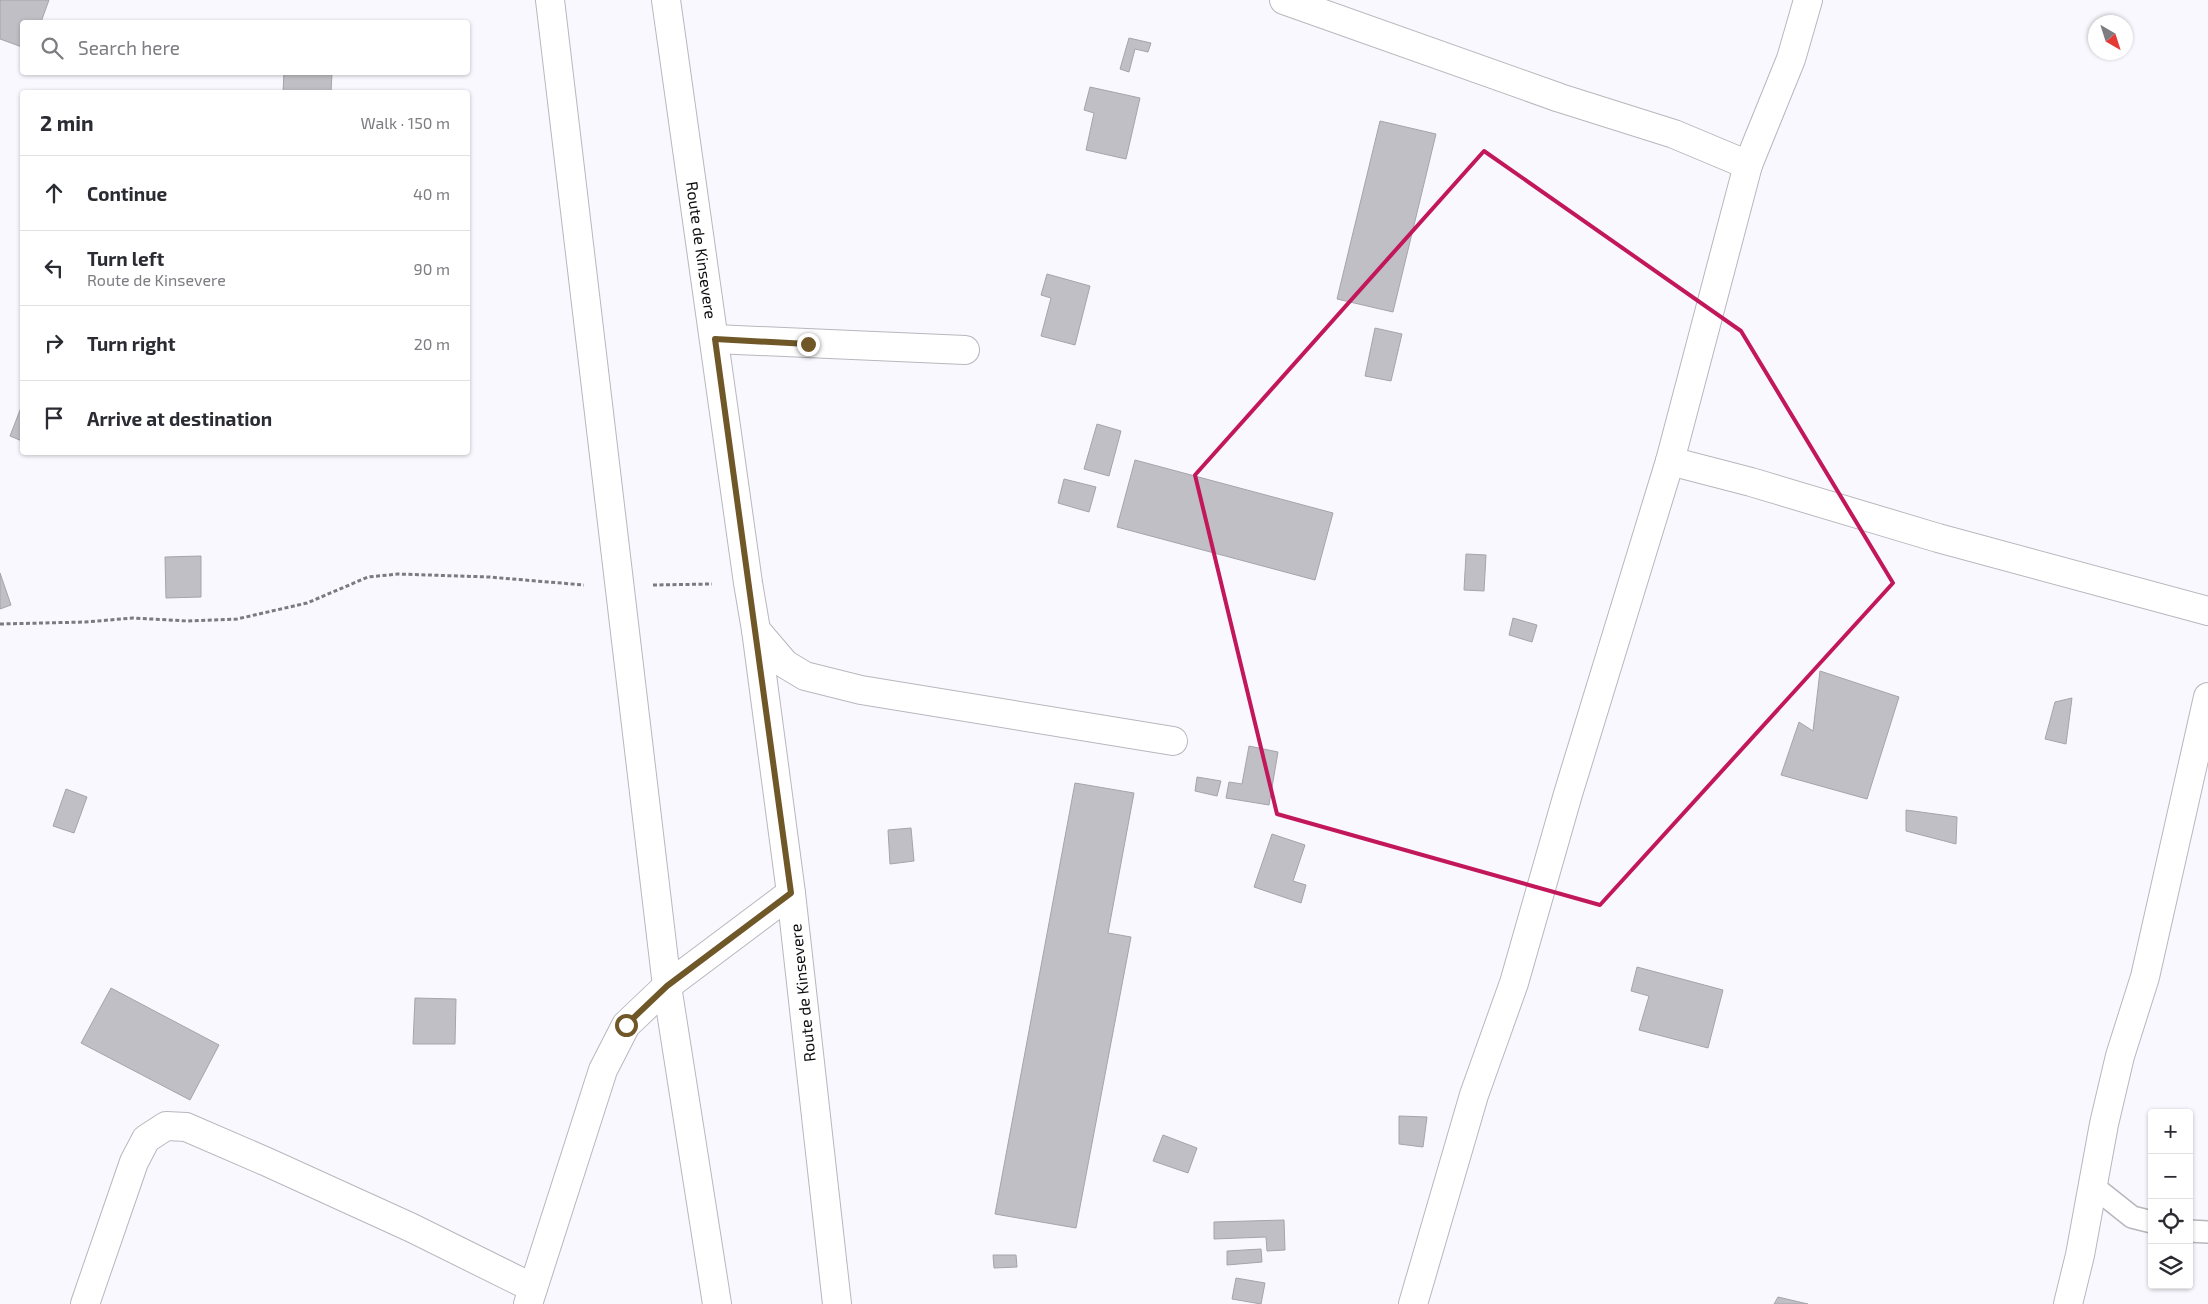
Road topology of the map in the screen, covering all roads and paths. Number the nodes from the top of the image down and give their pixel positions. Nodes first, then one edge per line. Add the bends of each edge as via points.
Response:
1 (550, 0) edge
2 (666, 0) edge
3 (1284, 0) edge
4 (1808, 0) edge
5 (1748, 165) junction
6 (715, 339) junction
7 (965, 350) dead end
8 (1670, 461) junction
9 (748, 583) junction
10 (620, 585) junction
11 (2208, 611) edge
12 (0, 624) edge
13 (756, 630) junction
14 (2208, 697) edge
15 (1173, 741) dead end
16 (791, 893) junction
17 (667, 986) junction
18 (2093, 1186) junction
19 (2148, 1221) edge
20 (2193, 1231) edge
21 (2208, 1232) edge
22 (530, 1296) edge
23 (85, 1304) edge
24 (717, 1304) edge
25 (836, 1304) edge
26 (1414, 1304) edge
27 (2068, 1304) edge

1 - 10 street
2 - 6 street, Route de Kinsevere
3 - 5 street via 1560,98 1674,134
4 - 5 street via 1791,59
5 - 8 street
6 - 7 street
6 - 9 street, Route de Kinsevere
8 - 11 street
8 - 26 street via 1514,983 1474,1095
9 - 10 path
9 - 13 street, Route de Kinsevere
10 - 12 path via 398,574 368,577 307,604 237,619 132,618
10 - 17 street
13 - 15 street via 785,664 805,676 861,690
13 - 16 street, Route de Kinsevere
14 - 18 street via 2145,977 2120,1056 2104,1124
16 - 17 street
16 - 25 street, Route de Kinsevere
17 - 22 street via 626,1025 603,1070
17 - 24 street
18 - 19 lane via 2132,1217
18 - 27 street
20 - 21 lane
22 - 23 street via 412,1228 186,1127 166,1126 146,1139 134,1162

